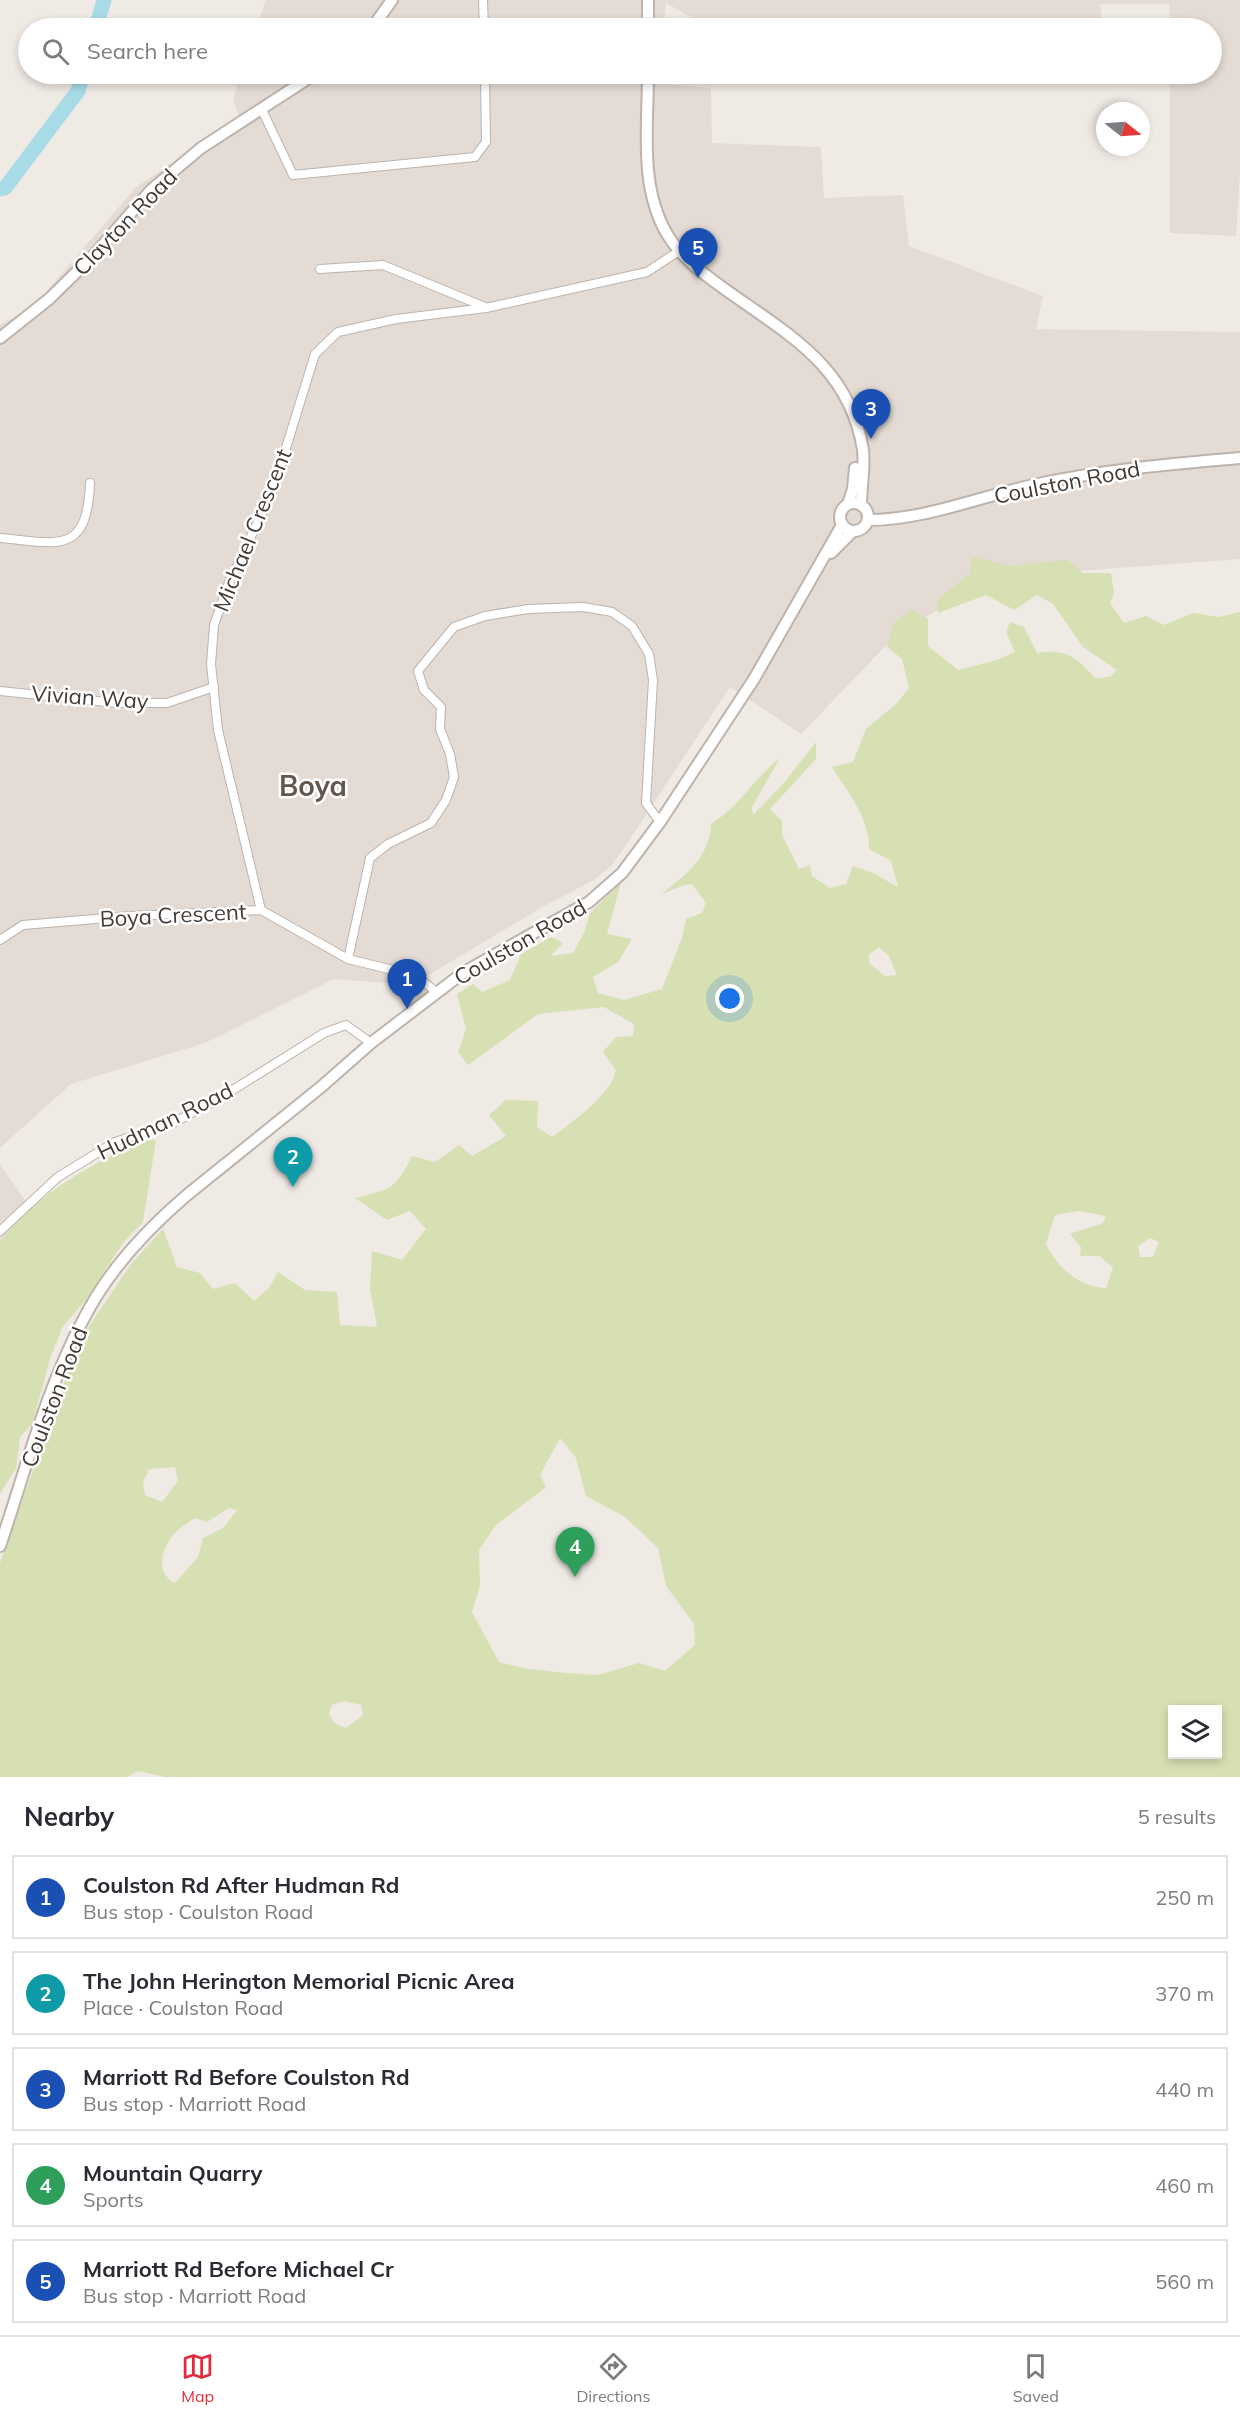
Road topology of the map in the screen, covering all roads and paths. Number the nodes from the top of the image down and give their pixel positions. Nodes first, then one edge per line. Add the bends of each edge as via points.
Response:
1 (392, 0) edge
2 (483, 0) edge
3 (648, 0) edge
4 (379, 18) edge
5 (484, 18) edge
6 (648, 18) edge
7 (300, 84) edge
8 (485, 84) edge
9 (648, 84) edge
10 (262, 110) junction
11 (679, 251) junction
12 (320, 269) dead end
13 (486, 308) junction
14 (0, 338) edge
15 (859, 441) junction
16 (1240, 458) edge
17 (90, 483) dead end
18 (848, 504) junction
19 (865, 512) junction
20 (842, 525) junction
21 (852, 532) junction
22 (0, 538) edge
23 (826, 557) junction
24 (213, 687) junction
25 (0, 691) edge
26 (660, 822) junction
27 (261, 910) junction
28 (0, 940) edge
29 (348, 959) junction
30 (436, 992) junction
31 (370, 1043) junction
32 (0, 1231) edge
33 (0, 1546) edge

1 - 4 street
2 - 5 street
3 - 6 street
7 - 10 street, Clayton Road
8 - 10 street via 486,142 475,157 293,175
9 - 11 street via 654,205
10 - 14 street, Clayton Road via 201,148 151,190 93,256 49,299
11 - 13 street, Michael Crescent via 647,272
11 - 15 street via 706,276 815,355 849,400
12 - 13 street via 382,265
13 - 24 street, Michael Crescent via 396,319 338,332 315,354 273,490 228,585 214,625
15 - 18 street
15 - 19 street via 863,449
16 - 19 street, Coulston Road via 1104,470 895,518
17 - 22 street via 84,525 76,535 55,543
18 - 19 street
18 - 20 street via 840,516
19 - 21 street via 862,529
20 - 21 street
20 - 23 street, Coulston Road
21 - 23 street, Coulston Road
23 - 26 street, Coulston Road via 754,679
24 - 25 street, Vivian Way via 167,702 116,704
24 - 27 street, Michael Crescent via 218,730
26 - 29 street via 646,803 653,680 649,654 633,626 612,612 583,607 528,609 485,616 454,627 418,671 424,690 441,707 440,729 454,777 447,800 431,823 369,858
26 - 30 street, Coulston Road via 622,873 589,902 497,952
27 - 28 street, Boya Crescent via 131,915 23,926
27 - 29 street, Boya Crescent
29 - 30 street, Boya Crescent via 417,976
30 - 31 street, Coulston Road
31 - 32 street, Hudman Road via 346,1025 324,1033 175,1122 115,1142 58,1177
31 - 33 street, Coulston Road via 153,1224 96,1296 54,1385

